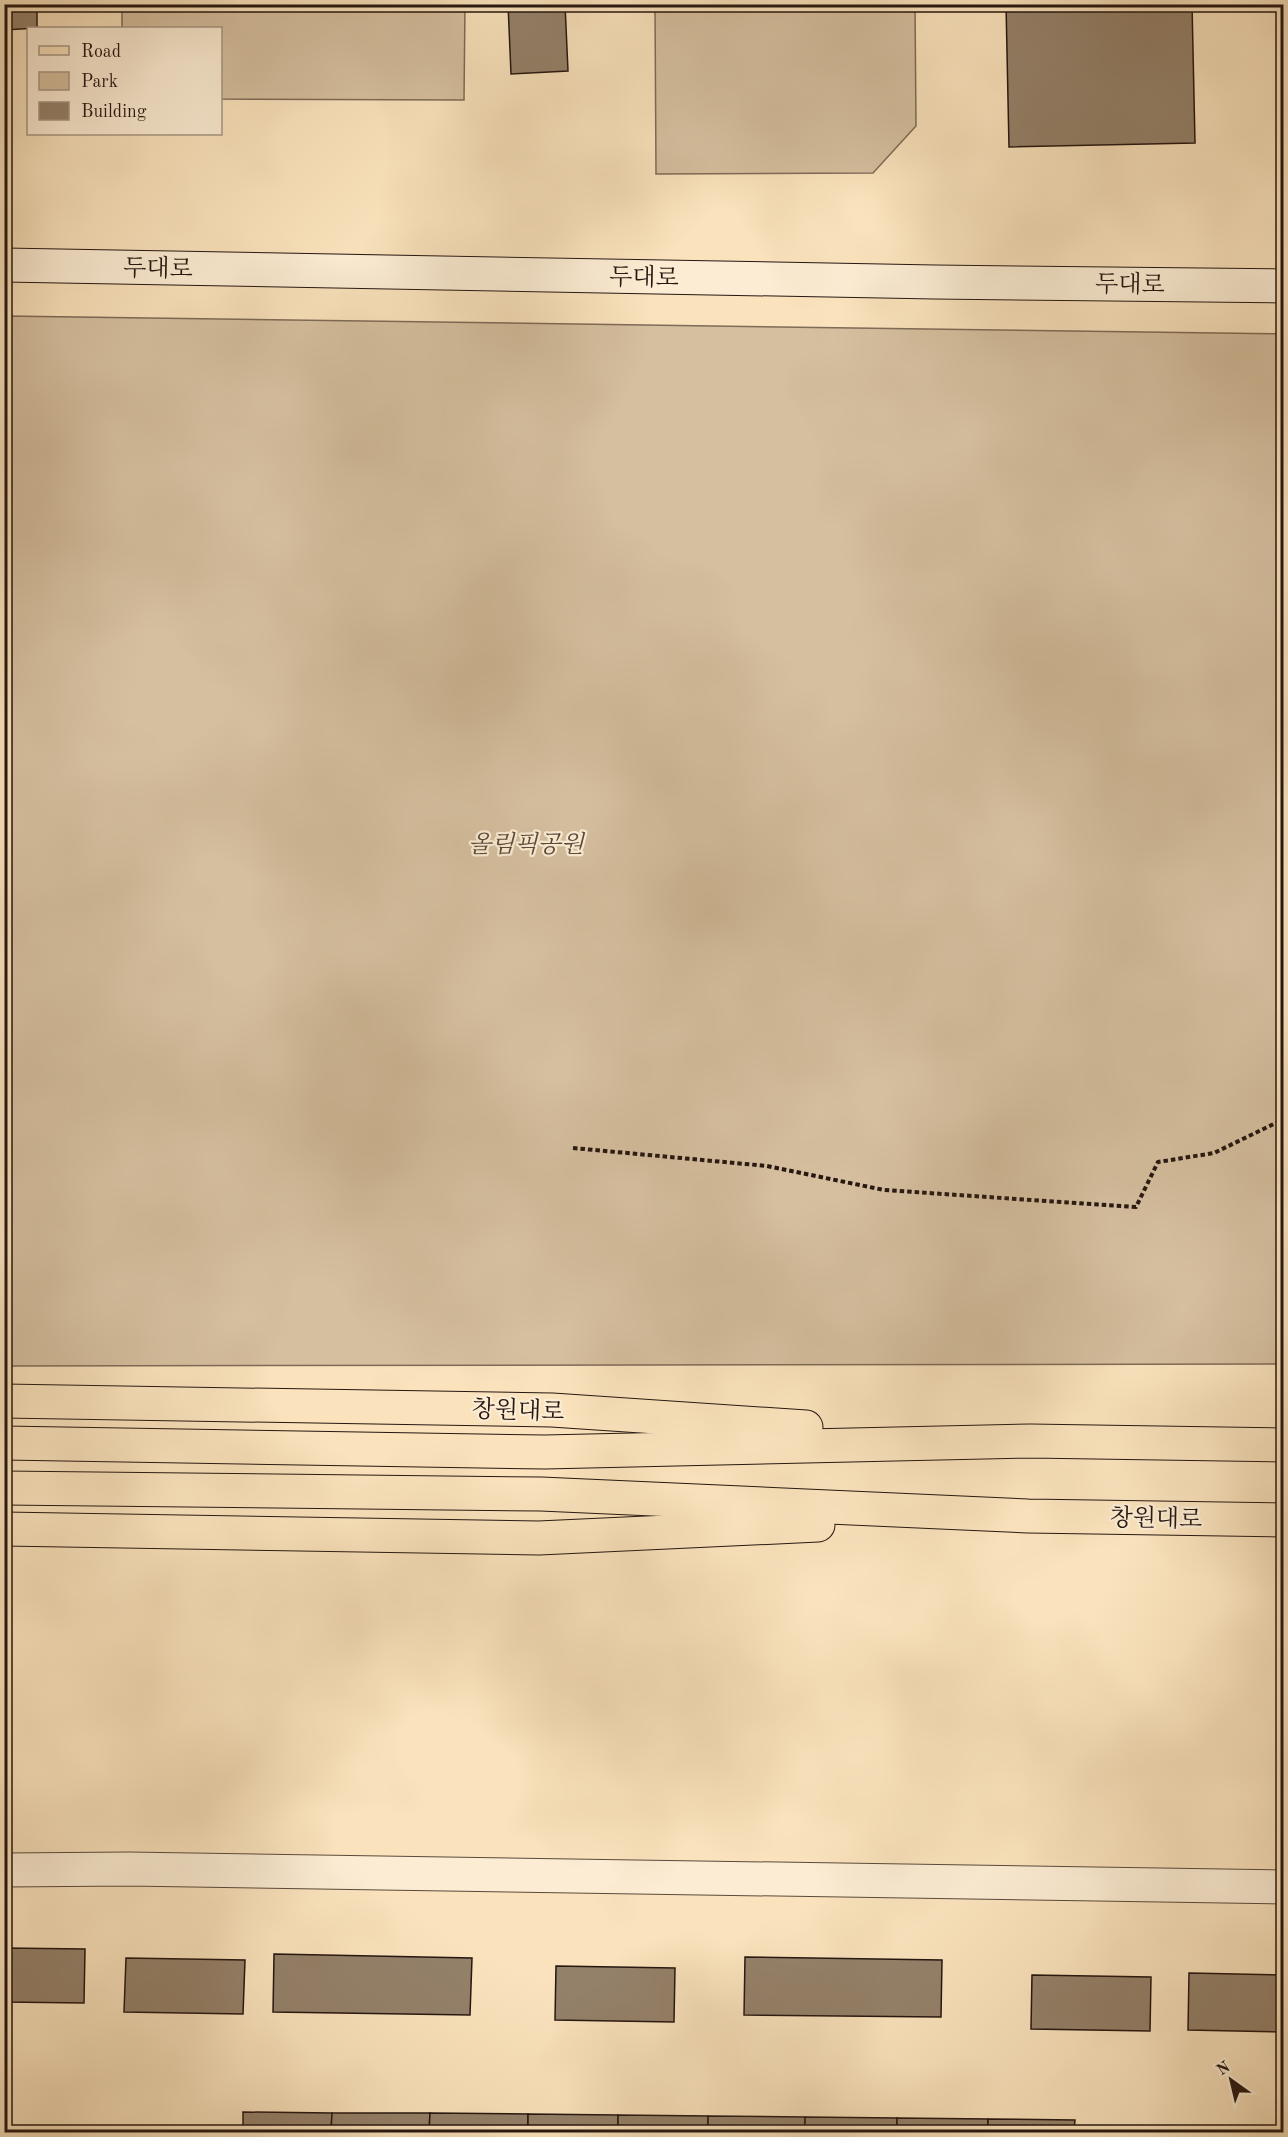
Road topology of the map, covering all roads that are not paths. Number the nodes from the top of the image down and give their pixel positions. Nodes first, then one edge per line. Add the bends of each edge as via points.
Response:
1 (4, 265) edge
2 (1284, 286) edge
3 (4, 1401) edge
4 (1030, 1441) junction
5 (4, 1443) edge
6 (1284, 1445) edge
7 (4, 1488) edge
8 (1029, 1516) junction
9 (1284, 1520) edge
10 (4, 1529) edge
11 (4, 1870) edge
12 (1284, 1887) edge

1 - 2 street, 두대로
3 - 4 main road, 창원대로 via 552,1410
4 - 5 main road, 창원대로 via 545,1452
4 - 6 main road, 창원대로
7 - 8 main road, 창원대로 via 541,1494
8 - 9 main road, 창원대로
8 - 10 main road, 창원대로 via 539,1538
11 - 12 street

